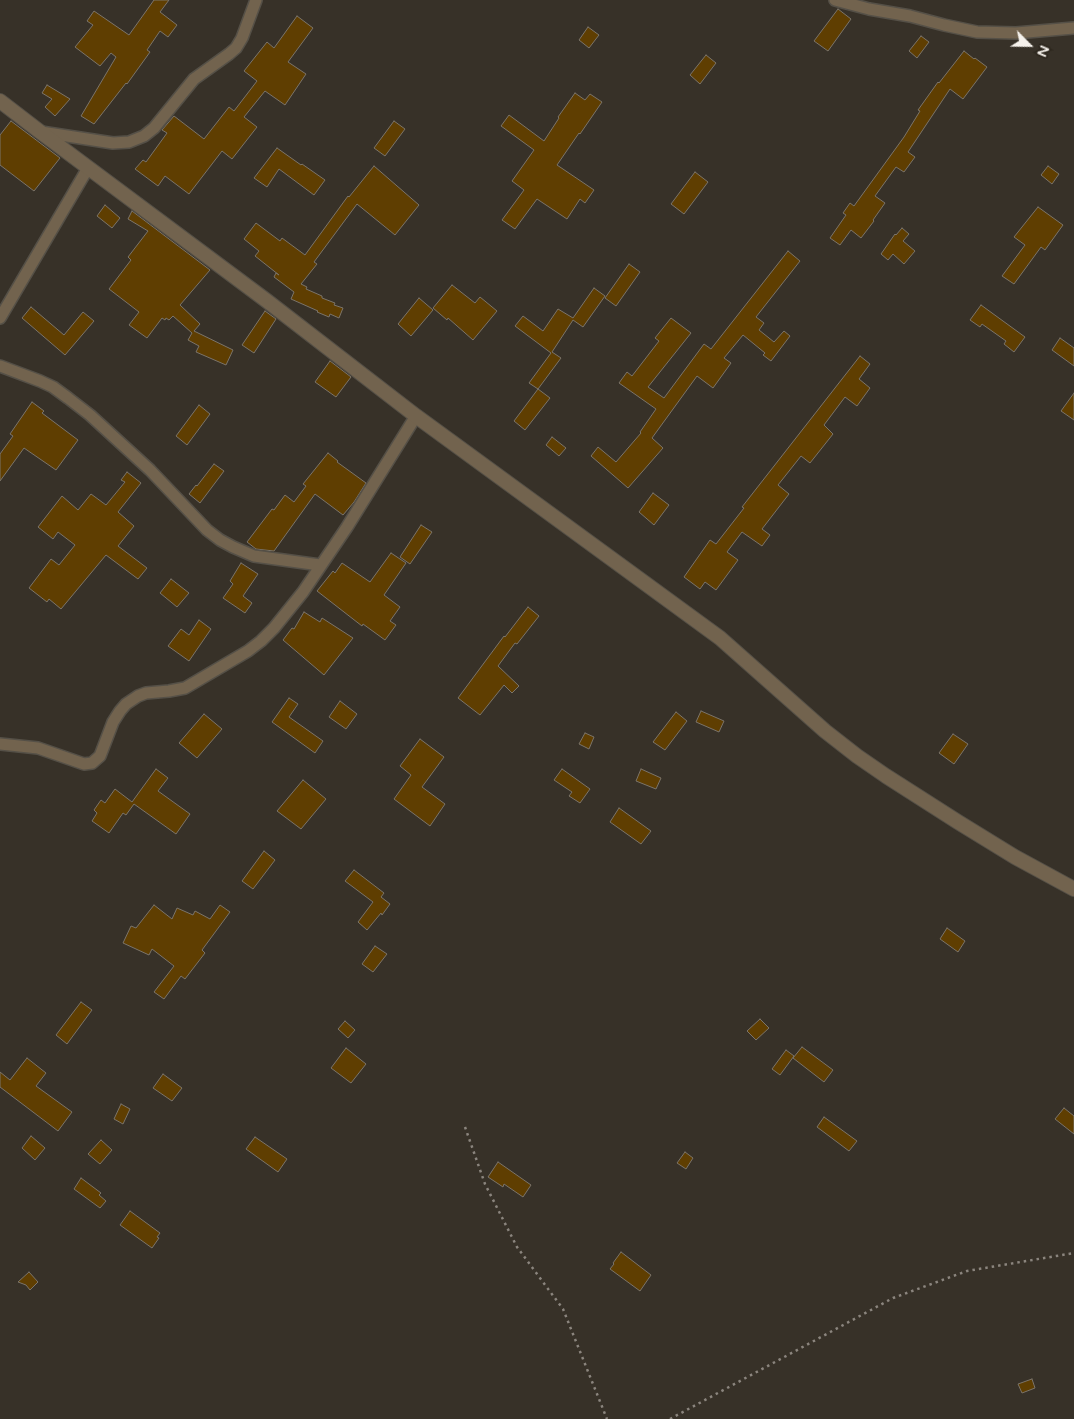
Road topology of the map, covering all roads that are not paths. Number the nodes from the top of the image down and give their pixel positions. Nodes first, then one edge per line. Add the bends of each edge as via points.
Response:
1 (256, 0) edge
2 (835, 0) edge
3 (1074, 28) edge
4 (0, 101) edge
5 (39, 131) junction
6 (88, 168) junction
7 (0, 318) edge
8 (0, 366) edge
9 (416, 416) junction
10 (320, 566) junction
11 (0, 744) edge
12 (1074, 889) edge

1 - 5 street via 236,48 194,79 144,136 130,142 113,143
2 - 3 street via 977,32 998,34
4 - 5 street
5 - 6 street
6 - 7 street
6 - 9 street
8 - 10 street via 53,387 90,415 220,540 254,556
9 - 10 street
9 - 12 street via 714,633 825,731 886,776 1015,857
10 - 11 street via 274,628 255,646 185,688 138,696 126,704 113,722 103,752 96,761 84,764 38,748

